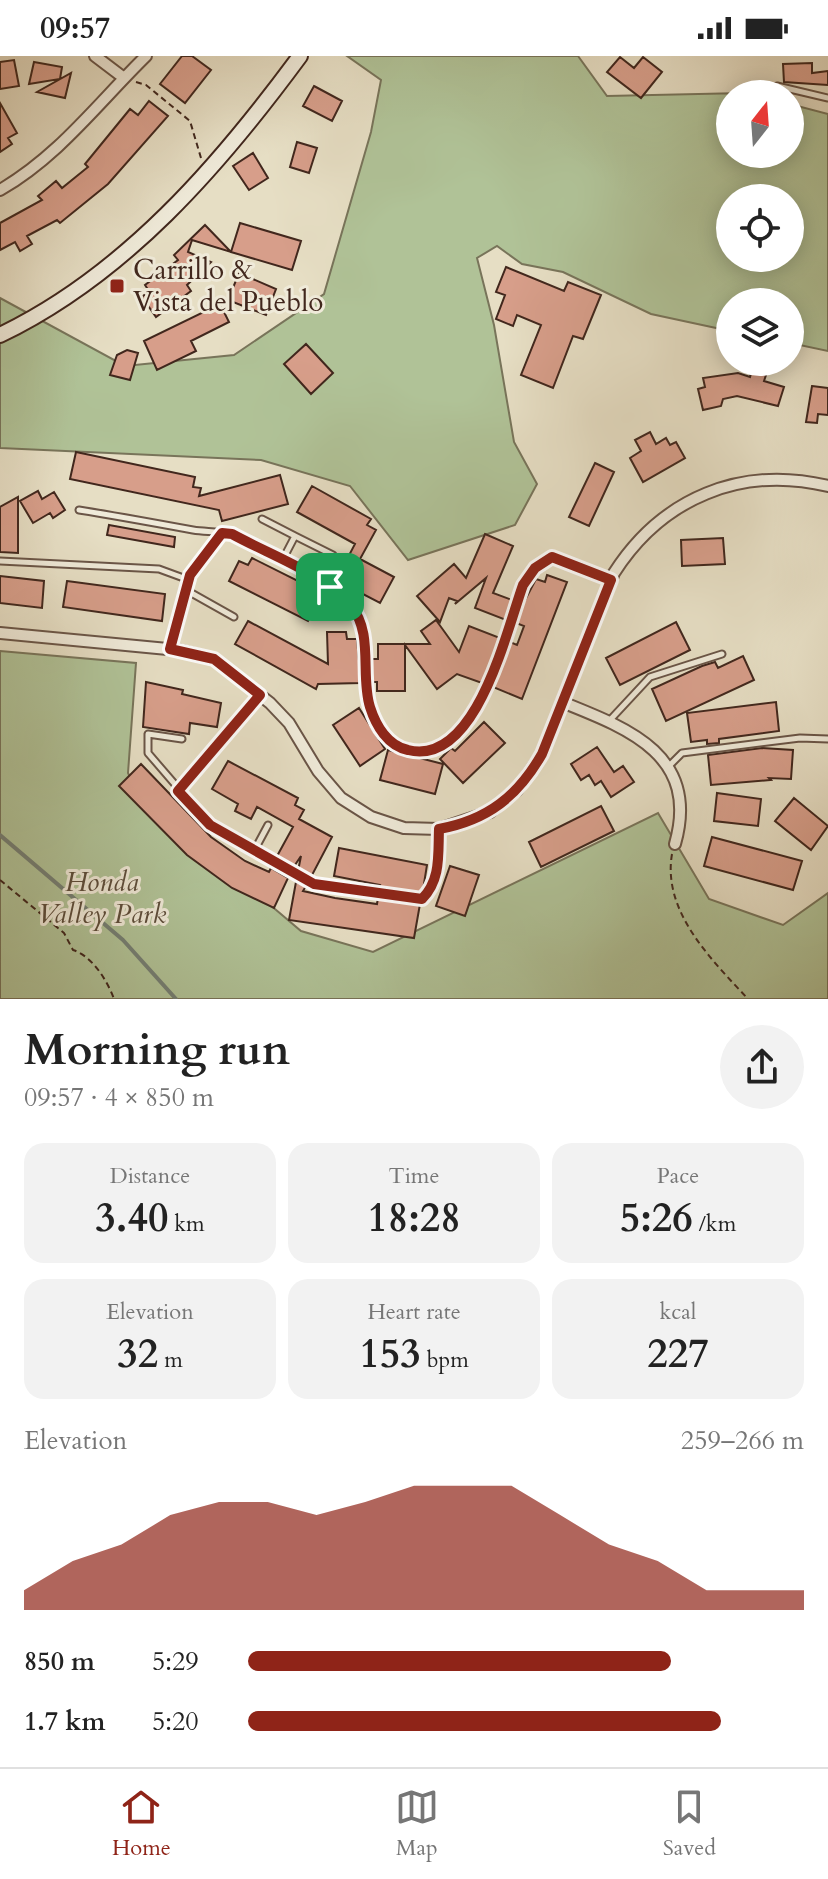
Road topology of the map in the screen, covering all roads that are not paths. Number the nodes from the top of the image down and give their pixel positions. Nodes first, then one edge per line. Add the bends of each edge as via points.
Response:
1 (95, 56) edge
2 (146, 56) edge
3 (300, 56) edge
4 (124, 78) junction
5 (804, 92) edge
6 (828, 98) edge
7 (0, 190) edge
8 (0, 335) edge
9 (828, 486) edge
10 (79, 510) dead end
11 (262, 519) dead end
12 (222, 533) junction
13 (295, 536) junction
14 (333, 555) dead end
15 (0, 561) edge
16 (282, 561) junction
17 (189, 580) junction
18 (611, 580) junction
19 (186, 590) junction
20 (234, 617) dead end
21 (0, 633) edge
22 (170, 649) junction
23 (722, 654) dead end
24 (260, 695) junction
25 (562, 702) junction
26 (610, 720) junction
27 (182, 739) dead end
28 (828, 739) edge
29 (669, 766) junction
30 (178, 791) junction
31 (268, 825) dead end
32 (439, 829) junction
33 (675, 844) road end
34 (254, 851) junction

1 - 4 street
2 - 4 street
3 - 8 main road via 205,173 128,250 46,310
4 - 7 street via 43,162
5 - 6 lane
9 - 18 street via 760,479 698,495 641,537
10 - 12 lane
11 - 13 lane
12 - 16 lane
12 - 17 lane
13 - 14 lane
13 - 16 lane
15 - 17 lane via 159,569
16 - 18 lane via 330,587 353,608 363,632 370,706 379,726 400,749 422,754 442,747 476,710 523,585 535,568 552,557
17 - 19 lane
18 - 25 street
19 - 20 lane
19 - 22 lane
21 - 22 street
22 - 24 street via 214,659
23 - 26 lane via 650,677
24 - 30 lane
24 - 32 street via 289,723 329,785 355,809 387,824
25 - 26 street
25 - 32 street via 542,754 517,790 474,820
26 - 29 street via 647,743
27 - 30 lane via 148,734 148,753
28 - 29 lane via 682,753
29 - 33 street via 681,800
30 - 34 lane via 210,825
31 - 34 lane
32 - 34 lane via 437,876 422,899 314,884

